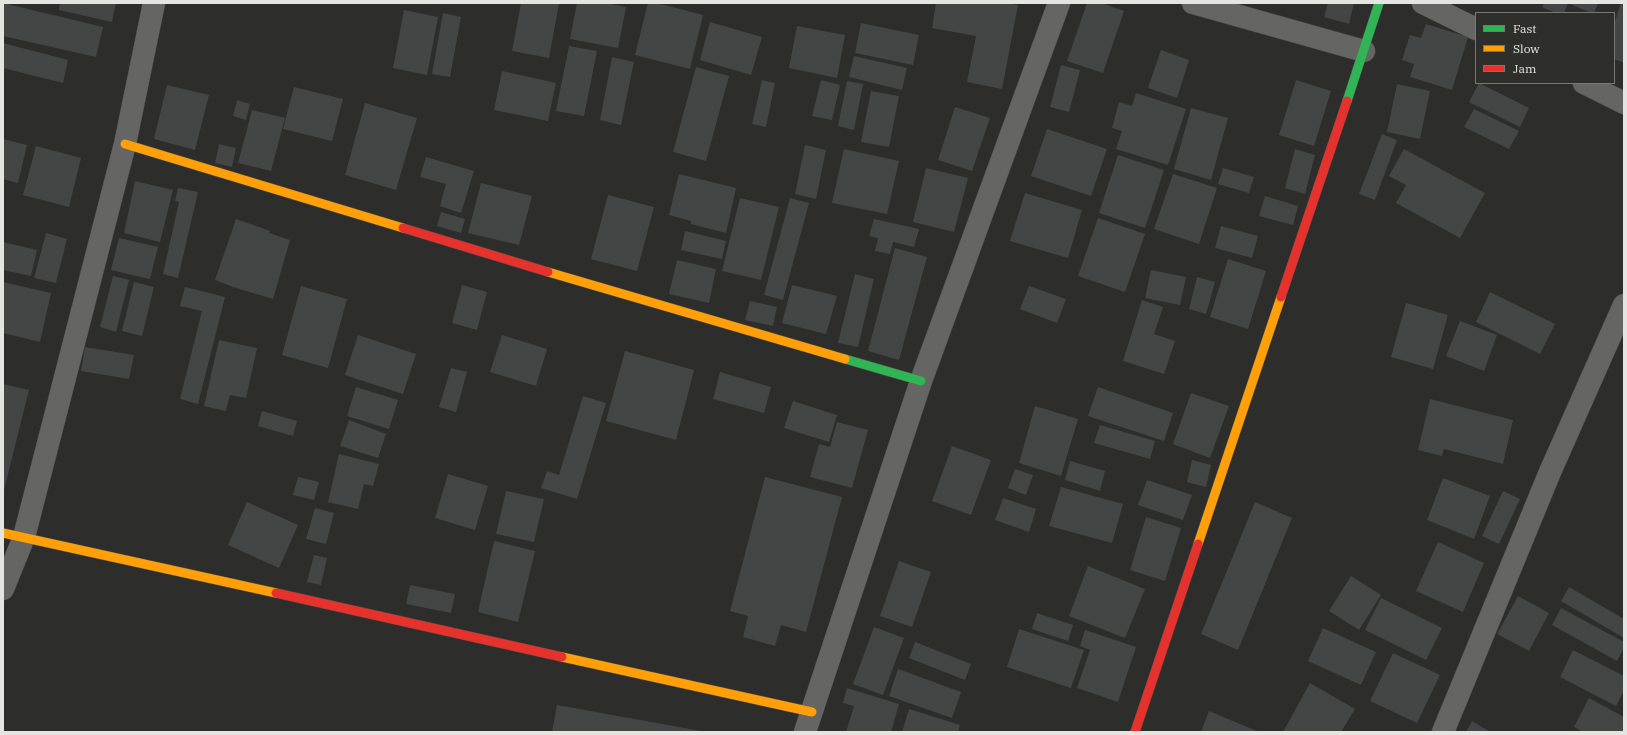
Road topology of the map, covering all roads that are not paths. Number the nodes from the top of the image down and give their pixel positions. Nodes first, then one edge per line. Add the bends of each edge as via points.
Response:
1 (154, 3) edge
2 (1059, 3) edge
3 (1193, 3) edge
4 (1379, 3) edge
5 (1423, 3) edge
6 (1475, 29) edge
7 (1364, 50) junction
8 (1586, 84) edge
9 (1624, 103) edge
10 (125, 144) junction
11 (1624, 305) edge
12 (921, 381) junction
13 (13, 535) edge
14 (3, 589) edge
15 (812, 712) junction
16 (805, 732) edge
17 (1135, 732) edge
18 (1443, 732) edge

1 - 10 street
2 - 12 street
3 - 7 street
4 - 7 street
5 - 6 street
7 - 17 street
8 - 9 street
10 - 12 street via 630,298
10 - 13 street
11 - 18 street via 1550,472
12 - 15 street
13 - 14 street
13 - 15 street
15 - 16 street

